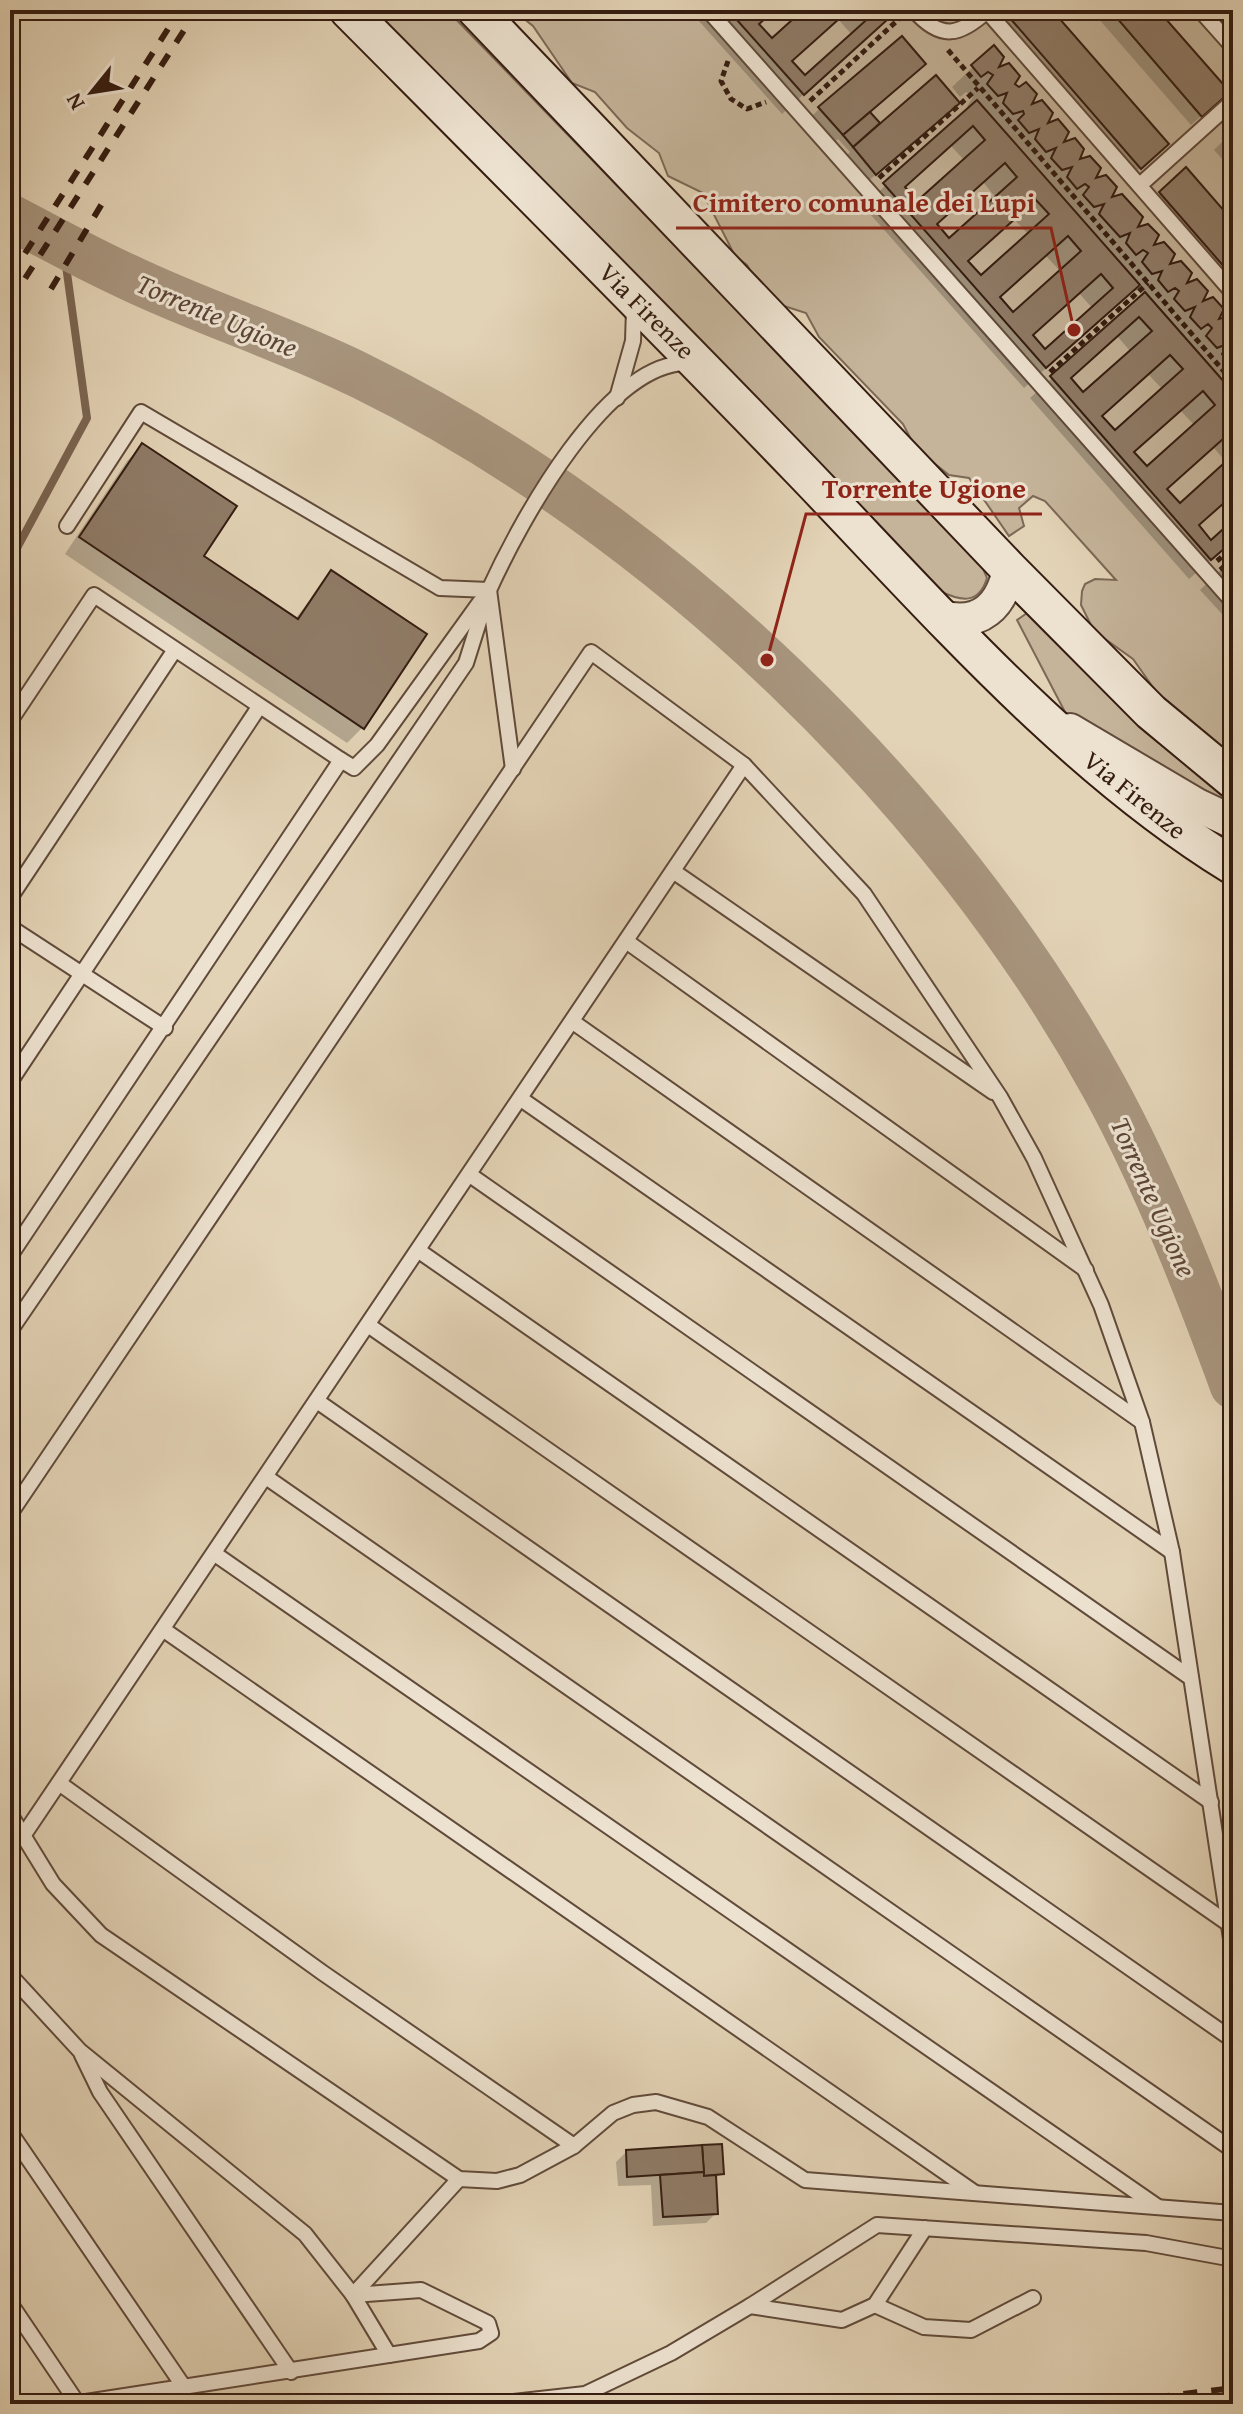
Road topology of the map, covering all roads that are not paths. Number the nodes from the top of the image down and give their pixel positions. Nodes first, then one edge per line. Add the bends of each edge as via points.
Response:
1 (348, 10) edge
2 (476, 10) edge
3 (708, 10) edge
4 (912, 10) edge
5 (987, 10) edge
6 (1200, 10) edge
7 (1233, 47) edge
8 (1233, 101) edge
9 (1140, 185) junction
10 (1233, 293) edge
11 (633, 296) junction
12 (698, 363) junction
13 (617, 398) junction
14 (67, 526) dead end
15 (1009, 569) junction
16 (489, 590) junction
17 (1233, 602) edge
18 (942, 617) junction
19 (174, 651) junction
20 (259, 707) junction
21 (1043, 715) junction
22 (10, 721) edge
23 (341, 760) junction
24 (744, 765) junction
25 (513, 769) junction
26 (1233, 780) edge
27 (1233, 822) edge
28 (1233, 866) edge
29 (673, 871) junction
30 (10, 898) edge
31 (10, 927) edge
32 (626, 941) junction
33 (83, 974) junction
34 (573, 1022) junction
35 (165, 1028) junction
36 (10, 1082) edge
37 (1000, 1097) junction
38 (521, 1099) junction
39 (470, 1175) junction
40 (419, 1251) junction
41 (10, 1256) edge
42 (1087, 1271) junction
43 (368, 1325) junction
44 (10, 1331) edge
45 (317, 1401) junction
46 (1142, 1422) junction
47 (266, 1477) junction
48 (10, 1514) edge
49 (1172, 1552) junction
50 (215, 1554) junction
51 (164, 1630) junction
52 (1191, 1678) junction
53 (59, 1783) junction
54 (1211, 1802) junction
55 (10, 1814) edge
56 (23, 1836) junction
57 (1229, 1924) junction
58 (1233, 1952) edge
59 (10, 1975) edge
60 (1233, 2040) edge
61 (80, 2051) junction
62 (10, 2132) edge
63 (574, 2146) junction
64 (1233, 2150) edge
65 (459, 2179) junction
66 (978, 2195) junction
67 (1159, 2208) junction
68 (1233, 2213) edge
69 (925, 2228) junction
70 (1233, 2259) edge
71 (353, 2295) junction
72 (1033, 2298) dead end
73 (10, 2303) edge
74 (875, 2305) junction
75 (750, 2306) junction
76 (389, 2355) junction
77 (291, 2372) junction
78 (184, 2387) junction
79 (76, 2404) edge
80 (494, 2404) edge

1 - 11 main road, Via Firenze
2 - 15 main road
3 - 17 lane
4 - 5 lane via 930,27 955,32 971,26
5 - 9 lane
6 - 7 lane
8 - 9 lane
9 - 10 lane
11 - 12 main road, Via Firenze
11 - 13 lane via 633,341
12 - 13 lane via 672,362
12 - 18 main road, Via Firenze
13 - 16 lane via 577,442 511,541
14 - 16 lane via 141,412 440,588
15 - 18 street via 1002,593 983,615 970,621
15 - 26 main road via 1151,712
16 - 23 lane via 377,745 354,768
16 - 25 lane
16 - 44 lane via 466,663
18 - 21 main road, Via Firenze
19 - 20 lane
19 - 22 lane via 94,595
19 - 30 lane
20 - 23 lane
20 - 33 lane
21 - 27 street, Via Firenze
21 - 28 main road, Via Firenze via 1141,803
23 - 35 lane
24 - 25 lane via 591,652
24 - 29 lane
24 - 37 lane via 864,894
25 - 48 lane
29 - 32 lane
29 - 37 lane
31 - 33 lane
32 - 34 lane
32 - 42 lane
33 - 35 lane
33 - 36 lane
34 - 38 lane
34 - 46 lane
35 - 41 lane
37 - 42 lane
38 - 39 lane
38 - 49 lane
39 - 40 lane
39 - 52 lane
40 - 43 lane
40 - 54 lane
42 - 46 lane
43 - 45 lane
43 - 57 lane
45 - 47 lane
45 - 60 lane
46 - 49 lane
47 - 50 lane
47 - 64 lane
49 - 52 lane
50 - 51 lane
50 - 67 lane
51 - 53 lane
51 - 66 lane
52 - 54 lane
53 - 56 lane
53 - 63 lane
54 - 57 lane
55 - 56 lane
56 - 65 lane via 53,1884 101,1935
57 - 58 lane
59 - 61 lane
61 - 71 lane via 305,2234
61 - 77 lane via 100,2092
62 - 78 lane
63 - 65 lane via 509,2179
63 - 66 lane via 613,2113 656,2102 708,2117 805,2180
65 - 71 lane
66 - 67 lane
67 - 68 lane
69 - 70 lane via 1146,2243
69 - 74 lane
69 - 75 lane via 877,2225
71 - 76 lane
71 - 76 lane via 421,2290 488,2323 491,2333 479,2341
72 - 74 lane via 971,2330 924,2327
73 - 79 lane
74 - 75 lane via 842,2320
75 - 80 lane via 671,2353 585,2394
76 - 77 lane
77 - 78 lane
78 - 79 lane

